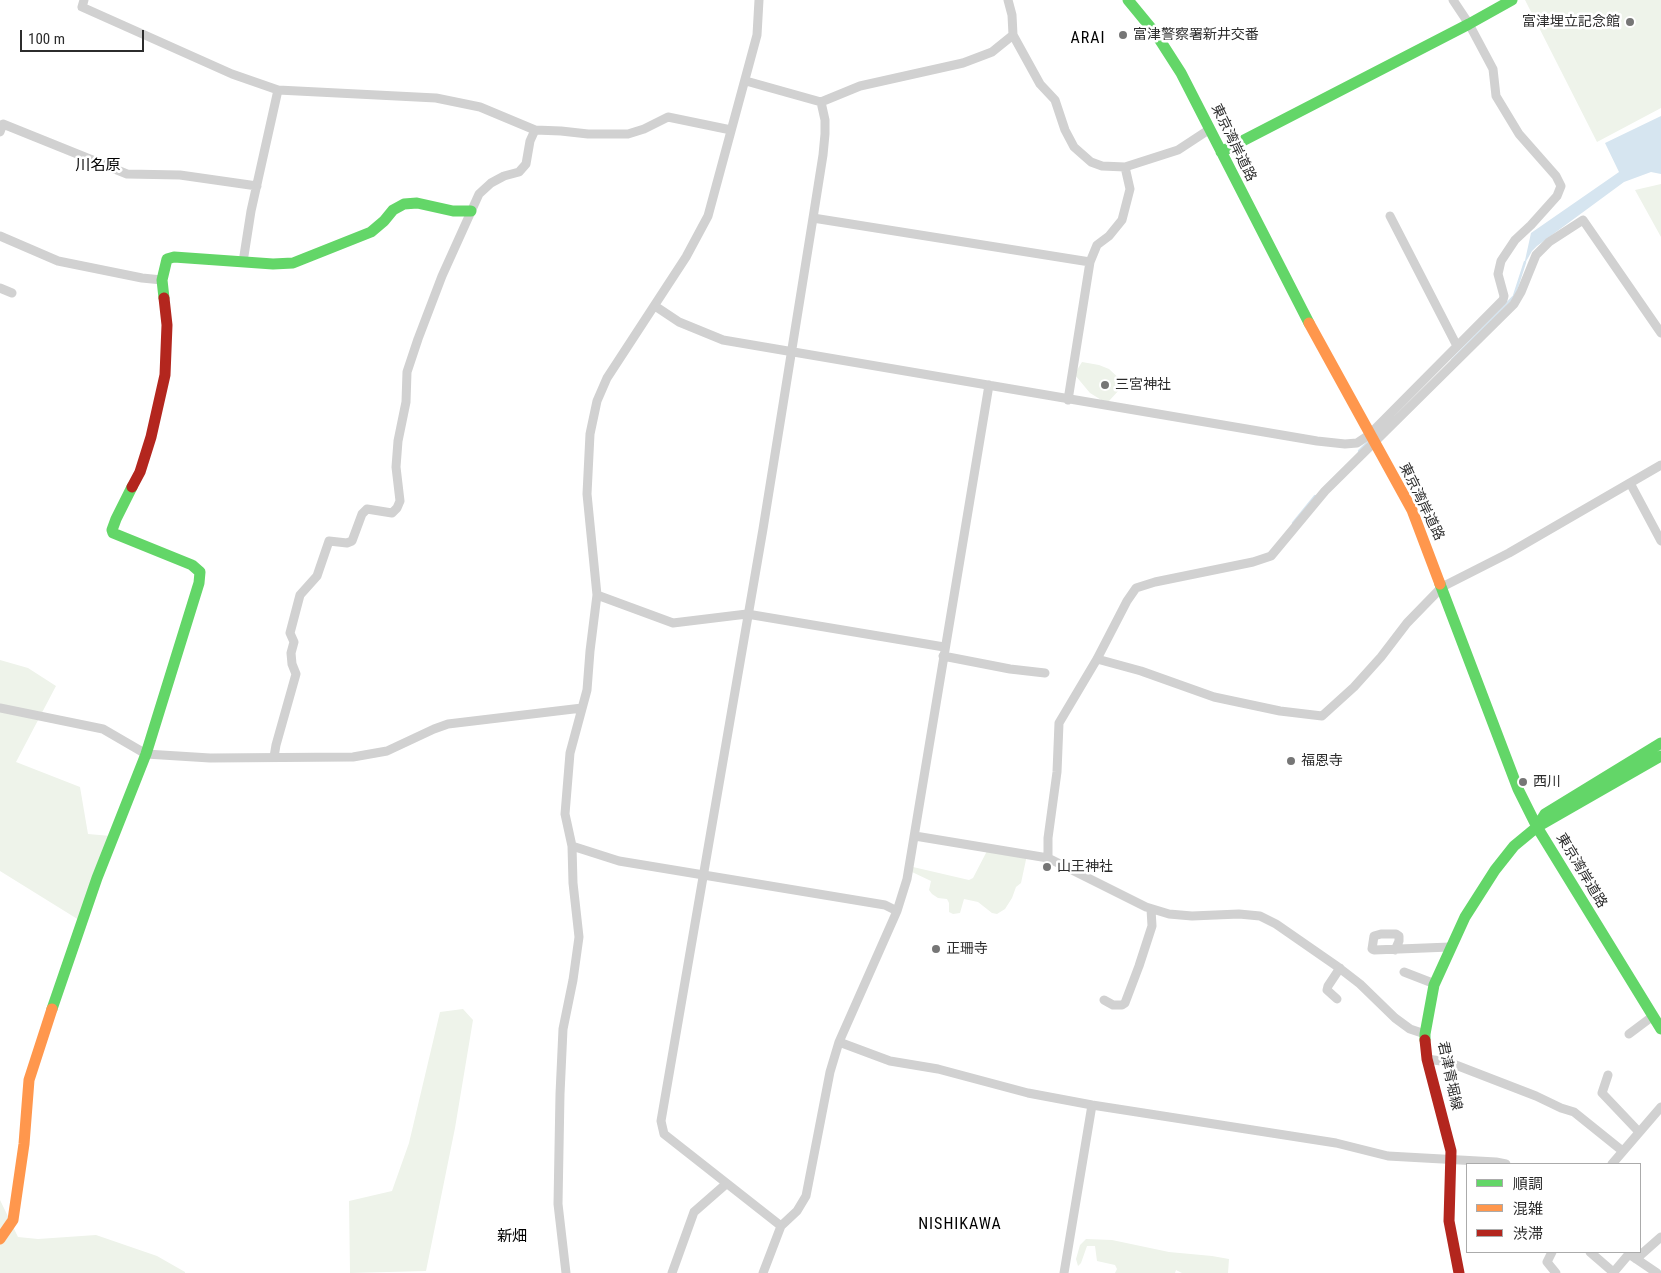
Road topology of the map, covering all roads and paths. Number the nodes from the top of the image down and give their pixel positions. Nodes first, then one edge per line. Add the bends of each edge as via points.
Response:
1 (84, 0) edge
2 (759, 0) edge
3 (1008, 0) edge
4 (1128, 0) edge
5 (1453, 0) edge
6 (1512, 0) edge
7 (1469, 24) junction
8 (1013, 35) junction
9 (746, 80) junction
10 (278, 90) junction
11 (821, 102) junction
12 (1210, 129) junction
13 (535, 130) junction
14 (731, 130) junction
15 (0, 132) edge
16 (1221, 152) junction
17 (1125, 167) junction
18 (257, 186) junction
19 (470, 211) junction
20 (1390, 216) dead end
21 (813, 218) junction
22 (0, 236) edge
23 (243, 262) junction
24 (1090, 262) junction
25 (162, 280) junction
26 (0, 288) edge
27 (12, 293) dead end
28 (655, 306) junction
29 (1661, 333) edge
30 (1457, 346) junction
31 (791, 353) junction
32 (989, 385) junction
33 (1068, 400) junction
34 (1372, 439) junction
35 (1661, 465) edge
36 (1630, 483) junction
37 (1661, 541) edge
38 (1442, 587) junction
39 (597, 595) junction
40 (747, 614) junction
41 (943, 651) junction
42 (1096, 659) junction
43 (1045, 673) dead end
44 (0, 708) edge
45 (582, 708) junction
46 (1661, 744) edge
47 (146, 754) junction
48 (1661, 756) edge
49 (274, 757) junction
50 (1537, 827) junction
51 (915, 836) junction
52 (572, 846) junction
53 (1048, 858) junction
54 (704, 875) junction
55 (1151, 908) junction
56 (897, 911) junction
57 (1450, 947) junction
58 (1395, 950) dead end
59 (1340, 968) junction
60 (1408, 971) dead end
61 (1435, 984) junction
62 (1337, 999) dead end
63 (1104, 1000) dead end
64 (1652, 1016) junction
65 (1661, 1029) edge
66 (1425, 1034) junction
67 (1630, 1034) dead end
68 (839, 1042) junction
69 (1427, 1059) junction
70 (1608, 1075) dead end
71 (1092, 1105) junction
72 (1661, 1107) edge
73 (1640, 1132) junction
74 (1622, 1152) junction
75 (1451, 1160) junction
76 (1501, 1163) edge
77 (1613, 1163) edge
78 (726, 1184) junction
79 (781, 1226) junction
80 (1661, 1237) edge
81 (0, 1239) edge
82 (1552, 1253) edge
83 (1591, 1253) edge
84 (1636, 1259) junction
85 (1613, 1272) edge
86 (566, 1273) edge
87 (672, 1273) edge
88 (763, 1273) edge
89 (1064, 1273) edge
90 (1459, 1273) edge
91 (1556, 1273) edge
92 (1657, 1273) edge

1 - 10 street via 82,7 232,74
2 - 9 street via 758,35
3 - 8 street
4 - 12 main road, 東京湾岸道路 via 1170,53
5 - 7 street
6 - 7 main road
7 - 16 main road
7 - 30 street via 1493,69 1496,96 1519,134 1561,186 1557,196 1515,240 1501,262 1498,274 1503,300
8 - 11 street via 992,52 964,63 860,86
8 - 17 street via 1040,84 1055,100 1074,147 1091,162
9 - 11 street
9 - 14 street
10 - 13 street via 436,98 480,107
10 - 18 street
11 - 21 street via 825,120 824,141
12 - 16 main road, 東京湾岸道路
12 - 17 street via 1178,150
13 - 14 street via 628,134 668,117
13 - 19 street via 526,164 519,172 491,183 479,194
14 - 28 street via 708,216
15 - 18 street via 3,124 127,174 180,176
16 - 34 main road, 東京湾岸道路 via 1298,304
17 - 24 street via 1130,189 1122,220 1110,236 1097,245
18 - 23 street
19 - 23 main road via 404,204 393,210 371,232 293,263
19 - 49 street via 407,372 396,467 398,508 392,513 367,509 352,541 329,541 317,576 300,595 290,633 294,642 291,653 296,674
20 - 30 street
21 - 24 street
21 - 31 street
22 - 25 street via 58,261
23 - 25 main road via 174,257 167,259
24 - 33 street
25 - 47 main road via 167,325 165,375 140,472 112,530 192,565 200,572
26 - 27 street
28 - 31 street via 679,322 723,340
28 - 39 street via 607,378 597,401 590,434 587,494
29 - 34 street via 1583,220 1549,242 1536,255 1514,304
30 - 34 street
31 - 32 street
31 - 40 street
32 - 33 street
32 - 41 street
33 - 34 street via 1327,442 1345,444
34 - 38 main road, 東京湾岸道路 via 1412,510
34 - 42 street via 1271,556 1136,588
35 - 36 street
36 - 37 street
36 - 38 street via 1509,553
38 - 42 street via 1407,623 1382,657 1322,716 1214,697
38 - 50 main road, 東京湾岸道路 via 1514,780
39 - 40 street via 673,623
39 - 45 street via 587,690
40 - 41 street
40 - 54 street
41 - 43 street via 1010,669
41 - 51 street
42 - 53 street via 1059,723
44 - 47 street via 103,729
45 - 49 street via 448,724 387,751 353,757
45 - 52 street via 570,753 566,788 565,814
46 - 50 main road via 1545,814
47 - 49 street
47 - 81 main road via 97,878 37,1052 30,1080 13,1220
48 - 50 main road
50 - 57 main road, 君津青堀線 via 1514,846 1496,870 1465,917
50 - 64 main road, 東京湾岸道路
51 - 53 street
51 - 56 street
52 - 54 street via 619,861
52 - 86 street via 578,937 564,1030 558,1204
53 - 55 street
54 - 56 street via 885,905
54 - 78 street via 661,1121 664,1134
55 - 59 street via 1169,914 1260,916
55 - 63 street via 1152,926 1125,1003 1113,1005
56 - 68 street
57 - 58 street
57 - 61 main road, 君津青堀線
59 - 62 street via 1327,990
59 - 66 street via 1395,1018 1410,1029
60 - 61 street
61 - 66 main road, 君津青堀線
64 - 65 main road, 東京湾岸道路
64 - 67 street
66 - 69 main road, 君津青堀線
68 - 71 street via 890,1061 938,1068 1028,1093
68 - 79 street via 828,1080 806,1196 798,1211
69 - 74 street via 1463,1067 1574,1112
69 - 75 main road, 君津青堀線
70 - 73 street via 1602,1093
71 - 75 street via 1336,1143 1388,1156
71 - 89 street
72 - 73 street
73 - 74 street
74 - 77 street
75 - 76 street
75 - 90 main road, 君津青堀線 via 1449,1221
78 - 79 street
78 - 87 street via 694,1212
79 - 88 street
80 - 84 street
82 - 91 street via 1547,1262
83 - 85 street
84 - 85 street via 1629,1254
84 - 92 street

